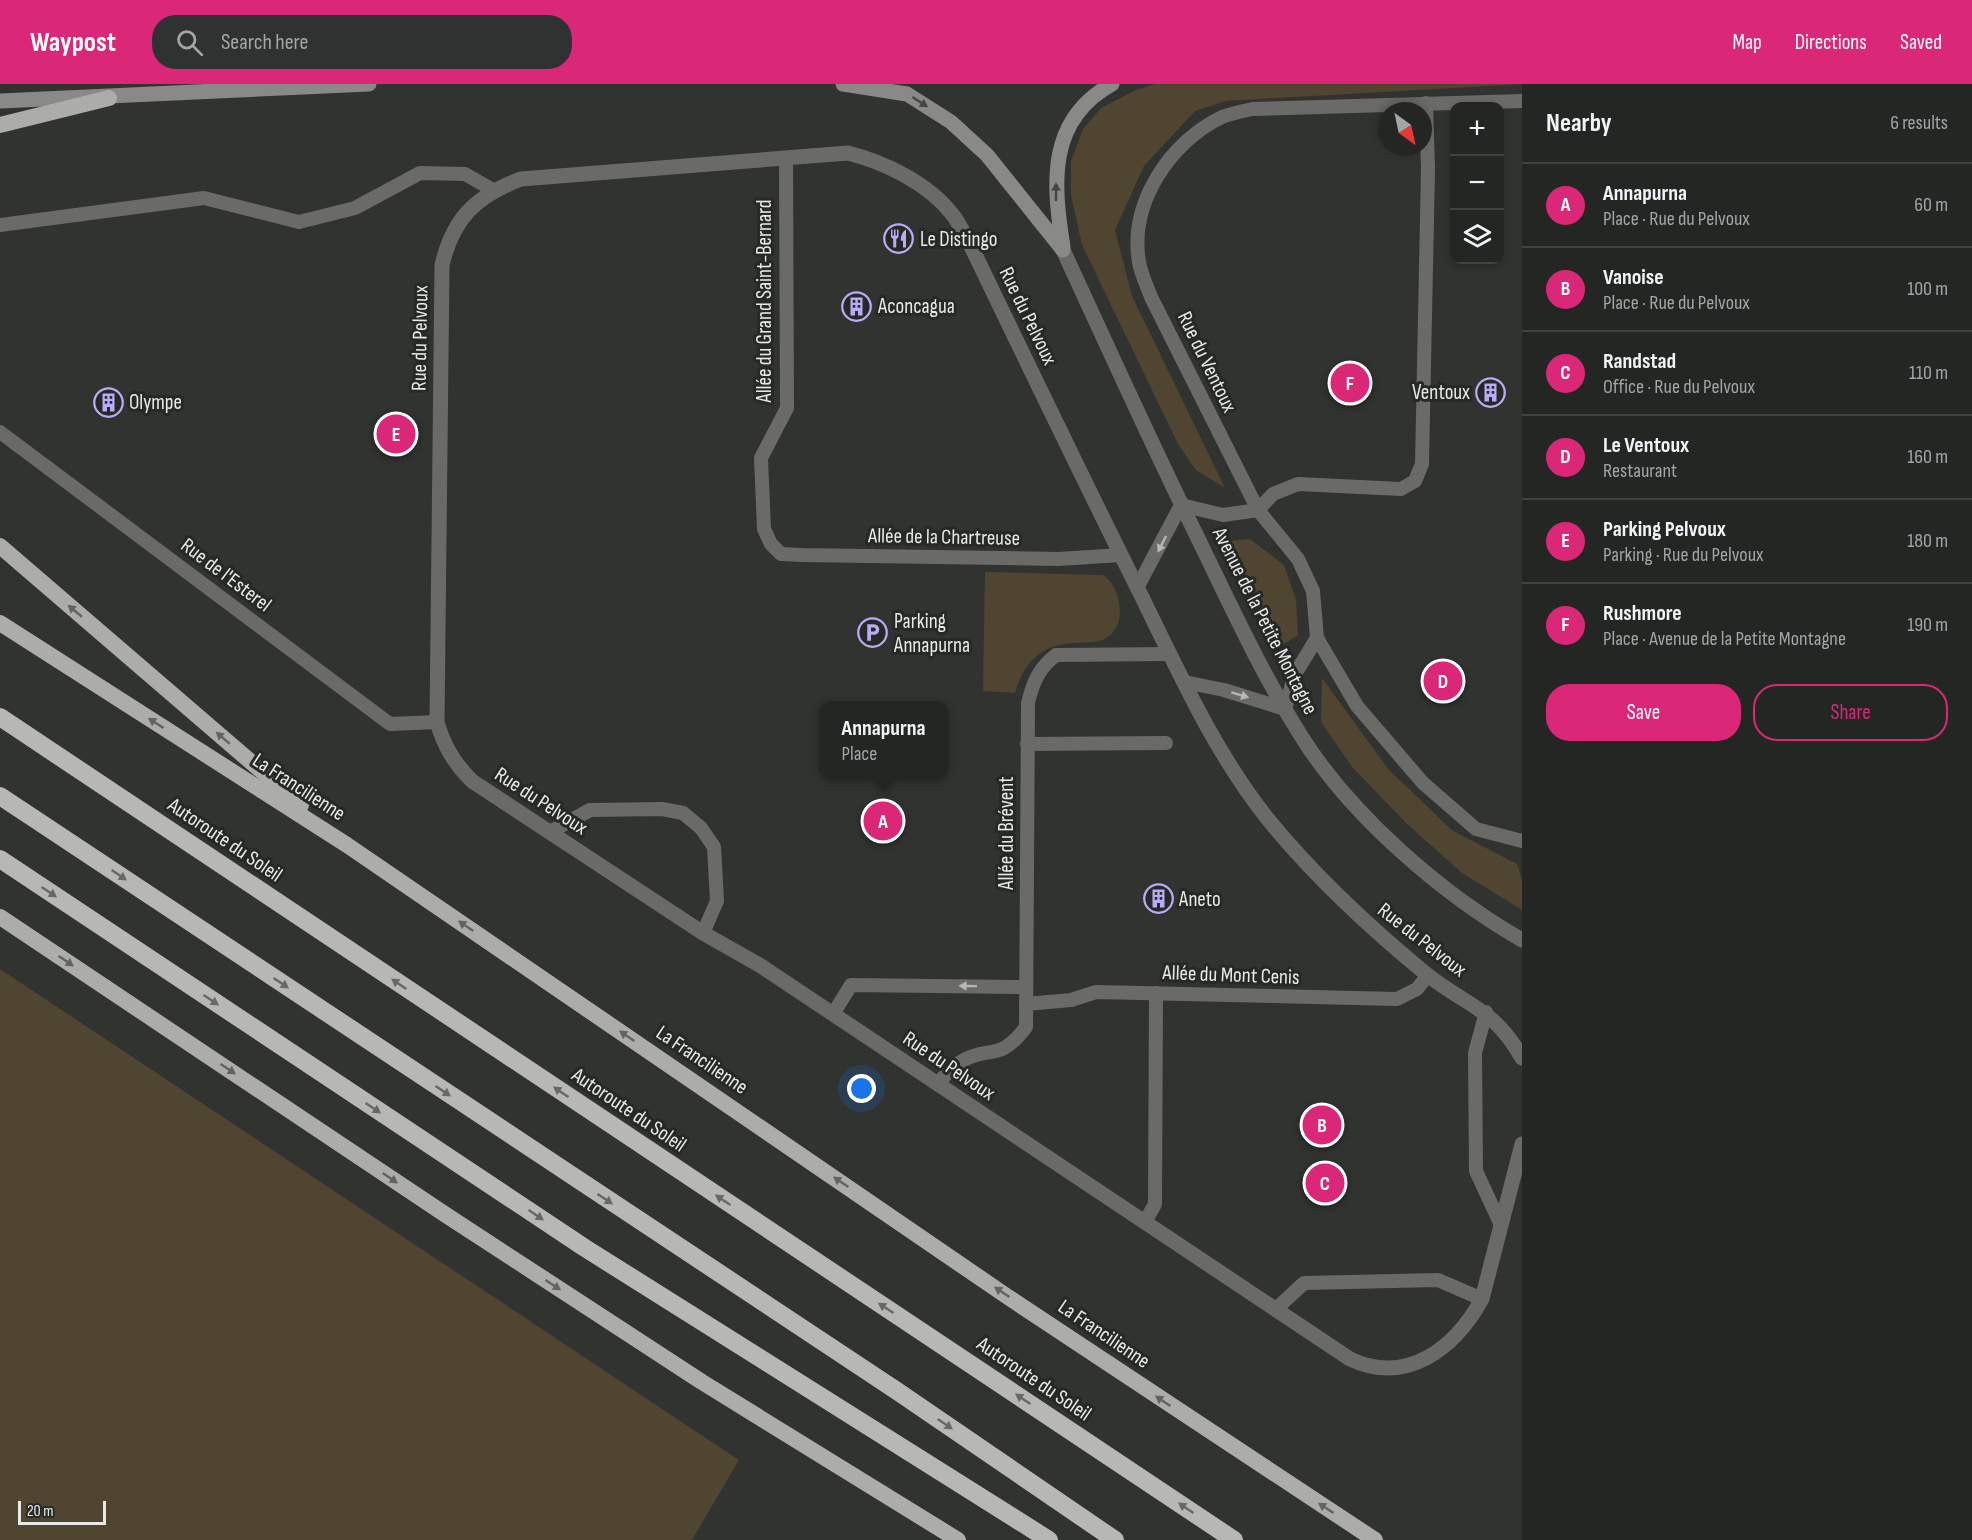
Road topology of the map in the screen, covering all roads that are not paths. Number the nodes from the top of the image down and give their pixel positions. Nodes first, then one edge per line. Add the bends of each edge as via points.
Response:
1 (369, 84) edge
2 (843, 84) edge
3 (1112, 84) edge
4 (109, 98) junction
5 (1522, 101) edge
6 (0, 102) edge
7 (1432, 103) edge
8 (1378, 105) edge
9 (0, 125) edge
10 (1428, 156) edge
11 (786, 159) junction
12 (493, 190) junction
13 (0, 225) edge
14 (1063, 250) junction
15 (0, 432) edge
16 (1181, 505) junction
17 (1258, 510) junction
18 (771, 544) joint
19 (0, 546) edge
20 (1121, 555) junction
21 (1137, 588) junction
22 (0, 623) edge
23 (1317, 638) junction
24 (1170, 654) junction
25 (1184, 682) junction
26 (1285, 710) junction
27 (0, 717) edge
28 (437, 722) junction
29 (1166, 743) dead end
30 (1027, 744) junction
31 (0, 796) edge
32 (550, 832) junction
33 (1522, 841) edge
34 (347, 844) junction
35 (0, 859) edge
36 (0, 917) edge
37 (704, 933) junction
38 (1522, 940) edge
39 (1428, 975) junction
40 (1026, 987) junction
41 (1156, 993) junction
42 (1026, 1004) junction
43 (1486, 1012) junction
44 (833, 1014) junction
45 (1522, 1058) edge
46 (938, 1083) junction
47 (1522, 1144) edge
48 (1145, 1222) junction
49 (1501, 1225) junction
50 (1482, 1299) junction
51 (1276, 1309) junction
52 (958, 1540) edge
53 (1049, 1540) edge
54 (1115, 1540) edge
55 (1234, 1540) edge
56 (1375, 1540) edge

1 - 4 main road
2 -> 14 main road via 907,94 951,122 987,155
14 -> 3 main road via 1054,194 1068,123 1094,94
4 - 6 main road
4 - 9 highway
5 - 7 lane, Rue du Ventoux
8 - 17 lane, Rue du Ventoux via 1253,109 1225,116 1201,129 1175,152 1143,205 1138,233 1139,263 1151,297
10 - 17 lane via 1422,464 1415,481 1401,489 1298,484 1273,494
11 - 12 street, Rue du Pelvoux via 521,179
11 - 18 lane, Allée du Grand Saint-Bernard via 787,408 761,458 765,529
11 - 20 street, Rue du Pelvoux via 848,153 873,159 930,192 952,213
12 - 13 lane via 465,174 420,173 355,208 299,222 204,198
12 - 28 street, Rue du Pelvoux via 465,213 448,240 442,265
14 - 16 street, Avenue de la Petite Montagne
15 - 28 lane, Rue de l'Esterel via 390,724
16 - 17 lane via 1223,515
16 -> 21 lane
16 - 26 street, Avenue de la Petite Montagne
17 - 23 lane, Rue du Ventoux via 1298,559 1313,591
18 - 20 lane, Allée de la Chartreuse via 782,554 803,555 1058,559
34 -> 19 highway
20 - 21 street, Rue du Pelvoux
21 - 24 street, Rue du Pelvoux
34 -> 22 highway, La Francilienne
23 - 26 lane via 1295,674
23 - 33 lane, Rue du Ventoux via 1357,706 1423,783 1476,829
24 - 25 street, Rue du Pelvoux
24 - 30 lane, Allée du Brévent via 1056,655 1033,681
25 -> 26 lane
25 - 39 street, Rue du Pelvoux via 1224,755 1267,818 1352,911
26 - 38 street, Avenue de la Petite Montagne via 1334,782 1389,839 1469,907
55 -> 27 highway, Autoroute du Soleil
28 - 32 street, Rue du Pelvoux via 454,763 472,781
29 - 30 lane
30 - 40 lane, Allée du Brévent
31 -> 54 highway
32 - 37 street, Rue du Pelvoux
32 - 37 lane via 590,810 662,809 683,813 701,828 714,847 717,901
56 -> 34 highway, La Francilienne via 1005,1295
35 -> 53 highway via 585,1248
36 -> 52 highway via 663,1356
37 - 44 street, Rue du Pelvoux
39 - 41 lane, Allée du Mont Cenis via 1417,989 1397,999
39 - 43 street, Rue du Pelvoux
40 - 42 lane, Allée du Brévent
40 -> 44 lane via 851,985
41 - 42 lane, Allée du Mont Cenis via 1096,992 1071,1000
41 - 48 lane via 1155,1204
42 - 46 lane, Allée du Brévent via 1026,1028 1015,1042 998,1052 962,1061
43 - 45 street, Rue du Pelvoux via 1509,1035
43 - 49 lane via 1475,1053 1476,1171
44 - 46 street, Rue du Pelvoux
46 - 48 street, Rue du Pelvoux
47 - 49 street, Rue du Pelvoux
48 - 51 street, Rue du Pelvoux
49 - 50 street, Rue du Pelvoux
50 - 51 lane via 1438,1280 1304,1283
50 - 51 street, Rue du Pelvoux via 1450,1344 1424,1361 1396,1367 1369,1368

